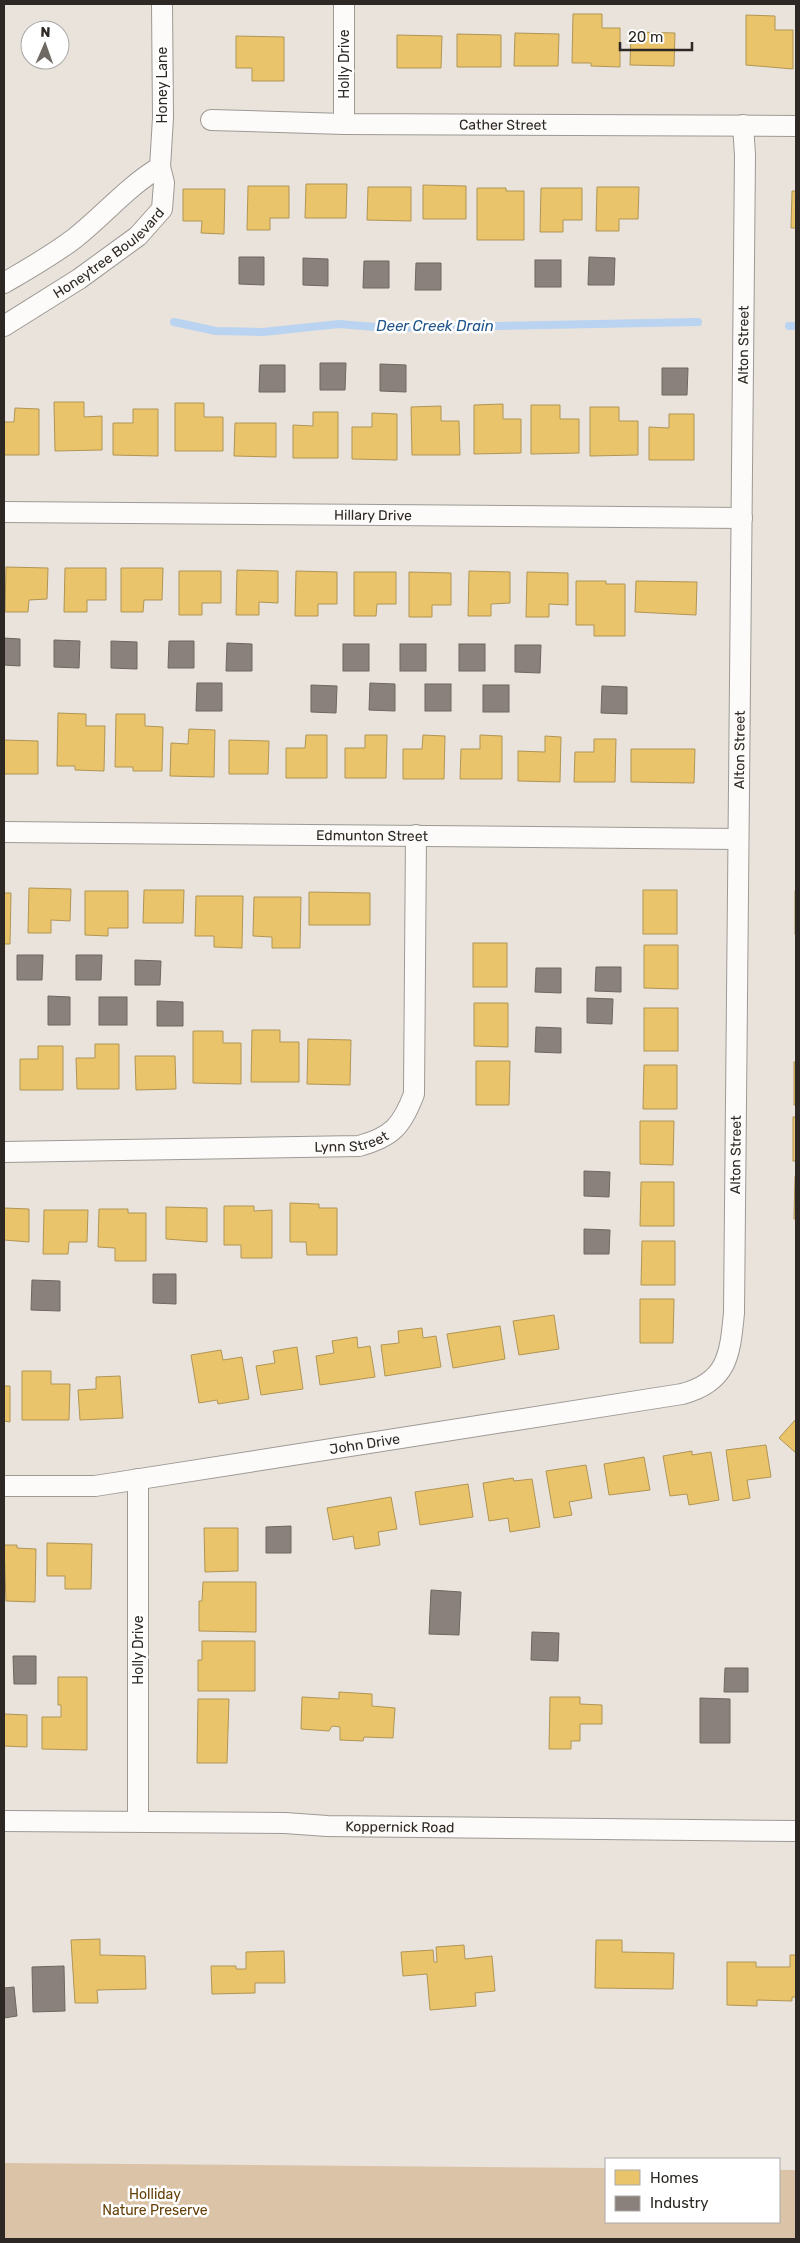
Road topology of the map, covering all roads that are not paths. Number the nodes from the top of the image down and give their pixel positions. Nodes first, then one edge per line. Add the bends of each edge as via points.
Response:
1 (162, 4) edge
2 (344, 4) edge
3 (210, 120) dead end
4 (344, 124) junction
5 (743, 125) junction
6 (796, 126) edge
7 (160, 167) junction
8 (4, 283) edge
9 (4, 326) edge
10 (4, 512) edge
11 (742, 518) junction
12 (4, 832) edge
13 (416, 835) junction
14 (738, 838) junction
15 (4, 1152) edge
16 (719, 1372) joint
17 (138, 1479) junction
18 (4, 1486) edge
19 (4, 1821) edge
20 (138, 1821) junction
21 (796, 1831) edge

1 - 7 street, Honey Lane
2 - 4 street, Holly Drive
3 - 4 street, Cather Street
4 - 5 street, Cather Street
5 - 6 street, Cather Street
5 - 11 street, Alton Street
7 - 8 street via 140,179 75,237
7 - 9 street, Honeytree Boulevard via 164,183 162,209 138,236 79,279
10 - 11 street, Hillary Drive
11 - 14 street, Alton Street
12 - 13 street, Edmunton Street
13 - 14 street, Edmunton Street
13 - 15 street, Lynn Street via 414,1094 401,1123 389,1135 359,1146
14 - 16 street, Alton Street via 734,1312 731,1348
16 - 17 street, John Drive via 705,1385 682,1394
17 - 18 street, John Drive via 96,1486
17 - 20 street, Holly Drive
19 - 20 street, Koppernick Road
20 - 21 street, Koppernick Road

